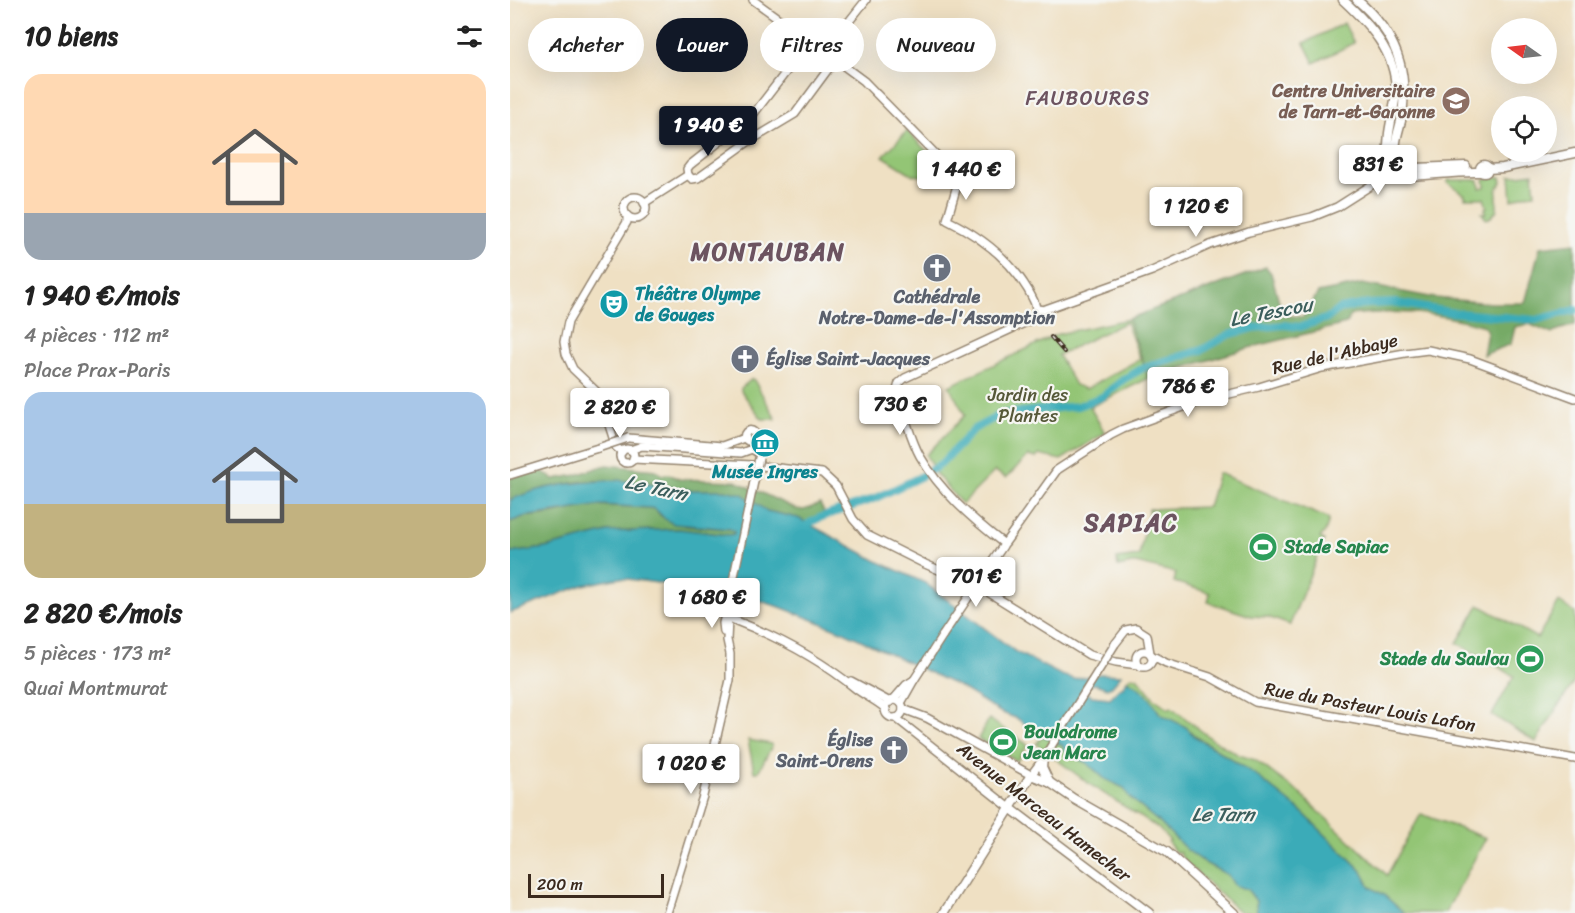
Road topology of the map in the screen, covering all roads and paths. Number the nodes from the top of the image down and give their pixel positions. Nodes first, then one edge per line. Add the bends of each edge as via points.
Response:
1 (753, 0) edge
2 (866, 0) edge
3 (1342, 0) edge
4 (1357, 0) edge
5 (776, 18) edge
6 (852, 18) edge
7 (785, 72) edge
8 (828, 72) edge
9 (849, 72) edge
10 (1575, 153) edge
11 (1397, 158) junction
12 (1385, 163) junction
13 (690, 165) junction
14 (1404, 165) junction
15 (1483, 170) junction
16 (688, 175) junction
17 (701, 175) junction
18 (1400, 176) junction
19 (1390, 177) junction
20 (1358, 193) junction
21 (644, 203) junction
22 (627, 216) junction
23 (636, 219) junction
24 (601, 268) junction
25 (1039, 312) junction
26 (1575, 398) edge
27 (749, 440) junction
28 (630, 450) junction
29 (747, 451) junction
30 (622, 452) junction
31 (759, 456) junction
32 (633, 459) junction
33 (510, 475) edge
34 (1004, 544) junction
35 (727, 615) junction
36 (743, 623) junction
37 (1142, 632) junction
38 (727, 640) junction
39 (1138, 653) junction
40 (1151, 654) junction
41 (1116, 662) junction
42 (1166, 663) junction
43 (1138, 665) junction
44 (1150, 665) junction
45 (845, 679) junction
46 (914, 680) junction
47 (892, 701) junction
48 (902, 706) junction
49 (886, 709) junction
50 (897, 718) junction
51 (1043, 759) junction
52 (1575, 759) edge
53 (1031, 775) junction
54 (1049, 782) junction
55 (1010, 808) junction
56 (667, 913) edge
57 (944, 913) edge
58 (1149, 913) edge
59 (1234, 913) edge

1 - 5 main road
2 - 6 main road
3 - 12 main road via 1374,31 1391,64 1396,93
4 - 11 main road via 1382,25 1401,63 1405,92 1395,145
7 - 13 main road via 752,116
8 - 17 main road via 795,114
9 - 25 main road via 868,84 958,177 947,220 984,241 1004,259 1022,279
10 - 15 main road
11 - 12 main road via 1389,158
11 - 14 main road
12 - 19 main road via 1384,171
12 - 20 main road via 1378,178
13 - 16 main road
13 - 17 main road via 699,166
14 - 15 main road
14 - 18 main road
15 - 18 main road
16 - 17 main road via 694,179
16 - 21 main road
18 - 19 main road
19 - 20 main road
20 - 25 main road via 1312,217 1210,245 1152,271
21 - 22 main road via 636,198 629,200 624,207
21 - 23 main road via 645,213
22 - 23 main road
22 - 24 main road
23 - 24 main road
24 - 30 main road via 568,322 565,349 573,369 599,396 616,447
25 - 34 main road via 1031,320 905,378 897,390 919,454 933,477
26 - 34 main road, Rue de l'Abbaye via 1470,359 1428,350 1314,370 1200,401 1111,435 1057,470
27 - 29 main road
27 - 31 main road
27 - 33 main road, bridge via 722,446 628,438
28 - 29 main road via 642,446
28 - 30 main road
28 - 32 main road
29 - 31 main road via 755,450
30 - 32 main road via 624,462
31 - 35 main road, bridge
32 - 41 main road via 746,464 822,473 831,480 867,535 983,589 1089,655
34 - 46 main road, Rue de l'Abbaye, bridge
35 - 36 main road
35 - 38 main road
36 - 38 main road via 733,627
36 - 45 main road via 806,653
37 - 39 main road via 1145,641
37 - 40 main road via 1148,638
37 - 51 main road, bridge via 1136,628 1126,630 1114,644
38 - 56 main road via 727,697 703,796
39 - 40 main road
39 - 41 main road
39 - 43 main road
40 - 42 main road, Rue du Pasteur Louis Lafon
40 - 44 main road
41 - 43 main road
42 - 44 main road, Rue du Pasteur Louis Lafon
42 - 52 main road, Rue du Pasteur Louis Lafon via 1210,677 1255,702
43 - 44 main road
45 - 47 main road
45 - 49 main road
46 - 47 main road
46 - 48 main road
47 - 48 main road
47 - 49 main road
48 - 50 main road
48 - 53 main road
49 - 50 main road via 890,717
50 - 55 main road, Avenue Marceau Hamecher
51 - 53 main road
51 - 54 main road
53 - 54 main road
53 - 55 main road
54 - 59 main road via 1167,852
55 - 57 main road
55 - 58 main road, Avenue Marceau Hamecher

